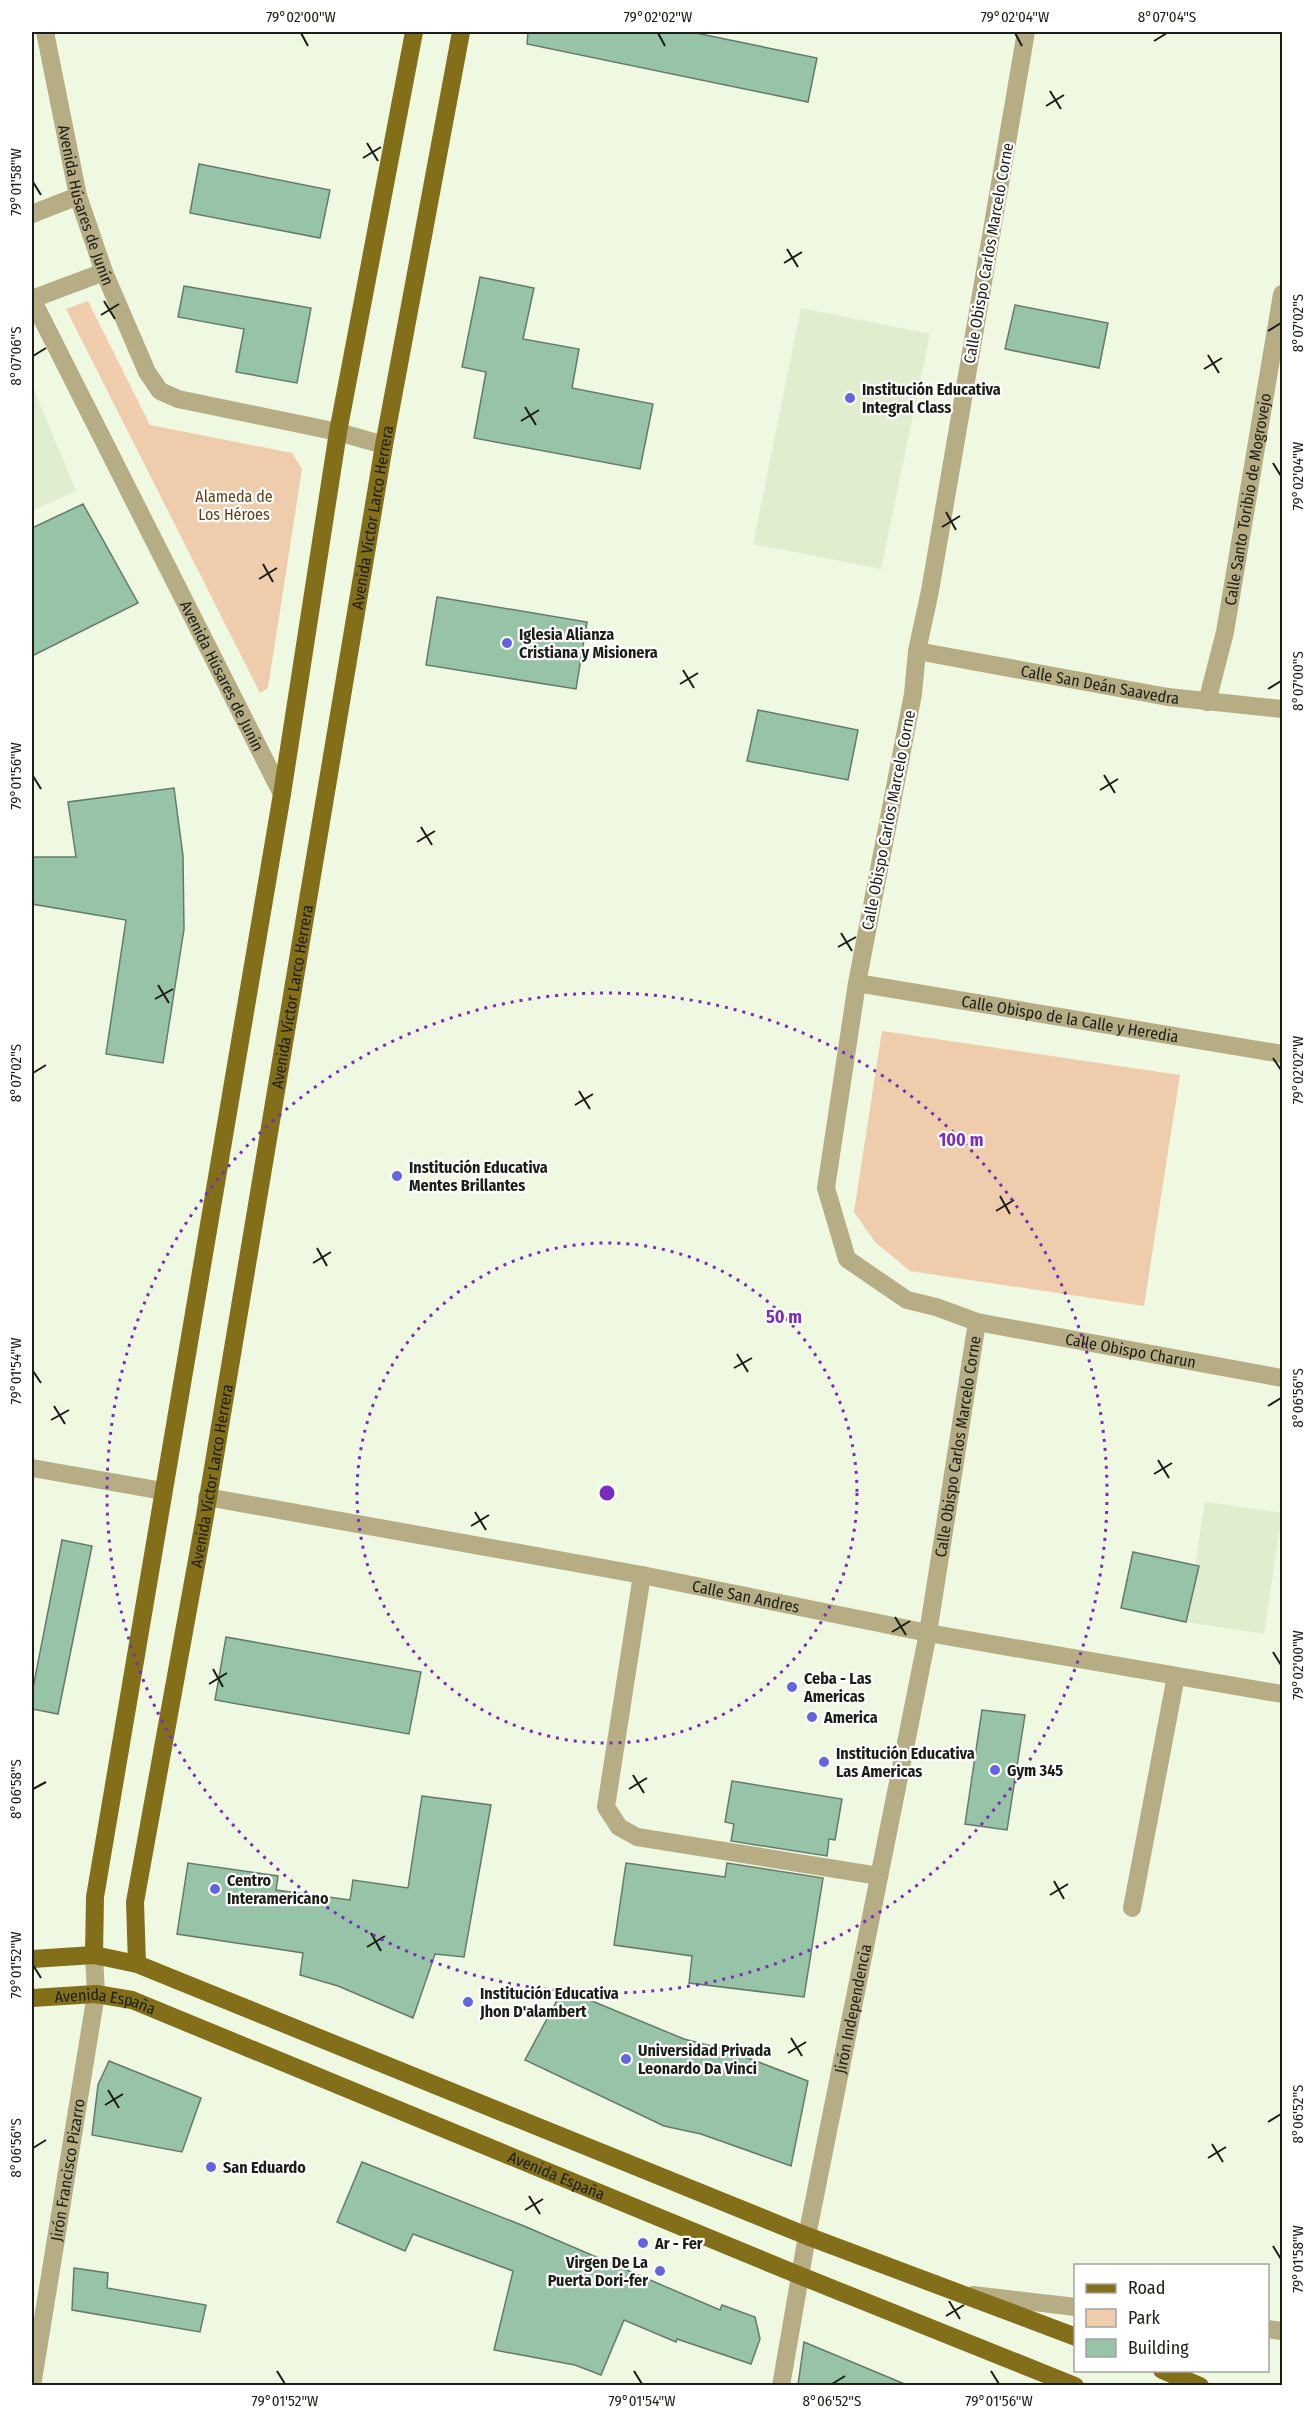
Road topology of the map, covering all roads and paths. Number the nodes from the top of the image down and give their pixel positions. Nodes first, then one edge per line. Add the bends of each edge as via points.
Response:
1 (45, 32) edge
2 (414, 32) edge
3 (461, 32) edge
4 (1026, 32) edge
5 (78, 196) junction
6 (32, 214) edge
7 (104, 272) junction
8 (1282, 294) edge
9 (32, 299) edge
10 (338, 432) junction
11 (384, 445) junction
12 (917, 651) junction
13 (1208, 702) junction
14 (1282, 709) edge
15 (282, 794) junction
16 (857, 983) junction
17 (1282, 1054) edge
18 (977, 1322) junction
19 (1282, 1377) edge
20 (32, 1468) edge
21 (164, 1491) junction
22 (207, 1497) junction
23 (642, 1575) junction
24 (928, 1633) junction
25 (1176, 1676) junction
26 (1282, 1694) edge
27 (879, 1876) junction
28 (1132, 1908) dead end
29 (94, 1955) junction
30 (32, 1959) edge
31 (137, 1964) junction
32 (96, 1994) junction
33 (32, 1998) edge
34 (807, 2236) junction
35 (801, 2276) junction
36 (965, 2294) junction
37 (1074, 2307) edge
38 (1074, 2336) edge
39 (1167, 2372) edge
40 (32, 2385) edge
41 (781, 2385) edge
42 (1075, 2385) edge
43 (1200, 2385) edge

1 - 5 street, Avenida Húsares de Junín
2 - 10 main road
3 - 11 main road, Avenida Víctor Larco Herrera
4 - 12 street, Calle Obispo Carlos Marcelo Corne
5 - 6 street
5 - 7 street, Avenida Húsares de Junín
7 - 9 street
7 - 10 street, Avenida Húsares de Junín via 147,372 160,391 178,399
8 - 13 street, Calle Santo Toribio de Mogrovejo via 1226,632
9 - 15 street, Avenida Húsares de Junín
10 - 11 street, Avenida Húsares de Junín
10 - 15 main road
11 - 22 main road, Avenida Víctor Larco Herrera
12 - 13 street, Calle San Deán Saavedra
12 - 16 street, Calle Obispo Carlos Marcelo Corne via 913,694
13 - 14 street, Calle San Deán Saavedra
15 - 21 main road
16 - 17 street, Calle Obispo de la Calle y Heredia
16 - 18 street, Calle Obispo Carlos Marcelo Corne via 826,1188 847,1259 907,1300
18 - 19 street, Calle Obispo Charun
18 - 24 street, Calle Obispo Carlos Marcelo Corne
20 - 21 street
21 - 29 main road via 95,1897
22 - 23 street, Calle San Andres
22 - 31 main road, Avenida Víctor Larco Herrera via 135,1902
23 - 24 street, Calle San Andres
23 - 27 street via 606,1807 619,1827 637,1837
24 - 25 street, Calle San Andres
24 - 27 street, Jirón Independencia
25 - 26 street, Calle San Andres
25 - 28 street
27 - 34 street, Jirón Independencia
29 - 30 main road
29 - 31 main road
29 - 32 street, Jirón Francisco Pizarro
31 - 34 main road
32 - 33 main road, Avenida España
32 - 35 main road, Avenida España via 132,2000
32 - 40 street, Jirón Francisco Pizarro
34 - 35 street, Jirón Independencia
34 - 36 main road
35 - 41 street, Jirón Independencia
35 - 42 main road, Avenida España
36 - 37 street
36 - 38 main road
39 - 43 main road

